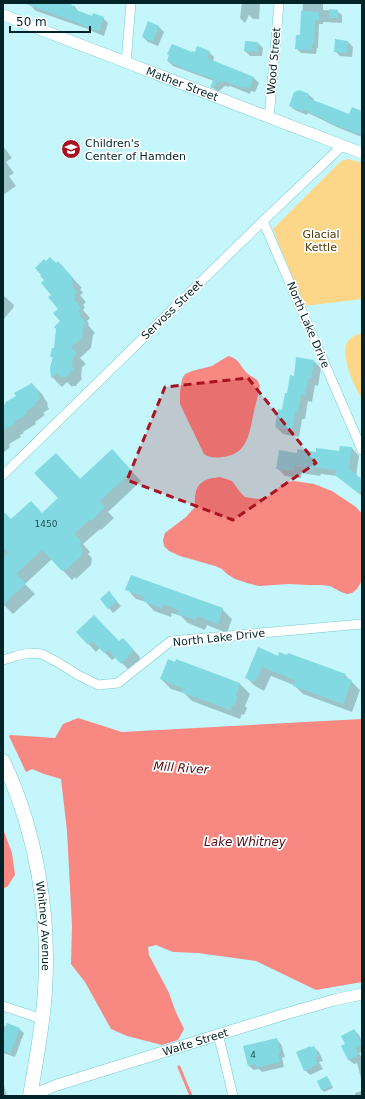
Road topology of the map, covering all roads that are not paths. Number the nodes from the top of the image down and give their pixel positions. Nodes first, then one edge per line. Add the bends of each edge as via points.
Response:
1 (131, 3) edge
2 (279, 3) edge
3 (3, 15) edge
4 (126, 63) junction
5 (269, 118) junction
6 (342, 146) junction
7 (362, 153) edge
8 (263, 221) junction
9 (362, 450) edge
10 (3, 475) edge
11 (362, 624) edge
12 (3, 660) edge
13 (3, 762) edge
14 (362, 994) edge
15 (3, 1006) edge
16 (42, 1019) junction
17 (218, 1035) junction
18 (30, 1096) edge
19 (233, 1096) edge

1 - 4 street
2 - 5 street, Wood Street
3 - 4 street, Mather Street
4 - 5 street, Mather Street
5 - 6 street, Mather Street
6 - 7 street, Mather Street
6 - 8 street, Servoss Street
8 - 9 street, North Lake Drive
8 - 10 street, Servoss Street
11 - 12 street, North Lake Drive via 171,641 118,683 98,685 42,654 29,653
13 - 16 main road, Whitney Avenue via 27,827 41,890 46,960
14 - 17 street, Waite Street
15 - 16 street
16 - 18 main road, Whitney Avenue
17 - 18 street, Waite Street via 57,1085
17 - 19 street

